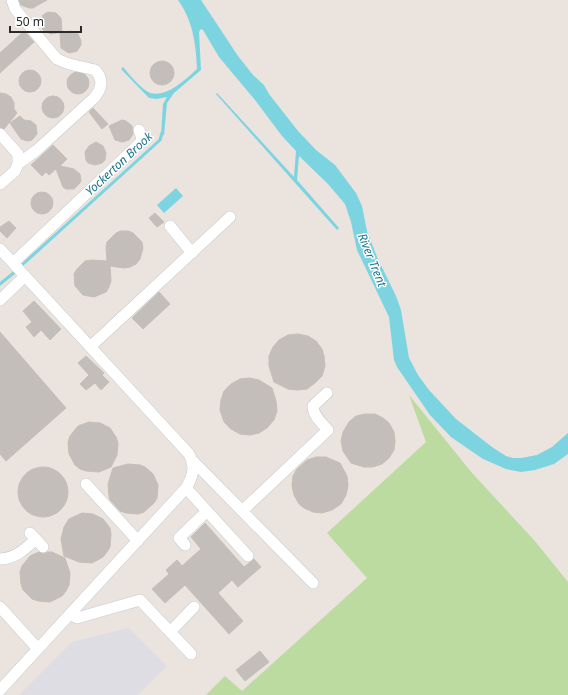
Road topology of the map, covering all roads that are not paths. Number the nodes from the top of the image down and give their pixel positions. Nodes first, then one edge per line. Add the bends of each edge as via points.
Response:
1 (12, 0) edge
2 (139, 130) dead end
3 (0, 134) edge
4 (18, 164) junction
5 (0, 184) edge
6 (230, 217) dead end
7 (170, 226) dead end
8 (0, 249) edge
9 (192, 253) junction
10 (13, 263) junction
11 (25, 276) junction
12 (0, 300) edge
13 (90, 347) junction
14 (327, 393) dead end
15 (192, 461) junction
16 (86, 484) dead end
17 (186, 488) junction
18 (207, 511) junction
19 (242, 511) junction
20 (36, 540) dead end
21 (138, 541) junction
22 (186, 545) dead end
23 (248, 556) dead end
24 (0, 559) edge
25 (312, 583) dead end
26 (0, 607) edge
27 (194, 607) dead end
28 (70, 614) junction
29 (170, 632) junction
30 (38, 649) junction
31 (191, 654) dead end
32 (0, 690) edge

1 - 4 lane via 15,9 57,59 95,70 101,81 100,91 94,98
2 - 10 lane via 142,138 140,143
3 - 4 lane via 18,154
4 - 5 lane via 15,171
6 - 9 lane
7 - 9 lane
8 - 10 lane
9 - 13 lane
10 - 11 lane
11 - 12 lane
11 - 13 lane
13 - 15 lane via 189,454
14 - 19 lane via 313,406 313,410 328,430
15 - 17 lane via 193,473
15 - 19 lane
16 - 21 lane
17 - 18 lane
17 - 21 lane
18 - 22 lane via 179,538
18 - 23 lane
19 - 25 lane
20 - 24 lane via 20,554
21 - 28 lane
26 - 30 lane
27 - 29 lane
28 - 29 lane via 76,618 140,600
28 - 30 lane
29 - 31 lane
30 - 32 lane

